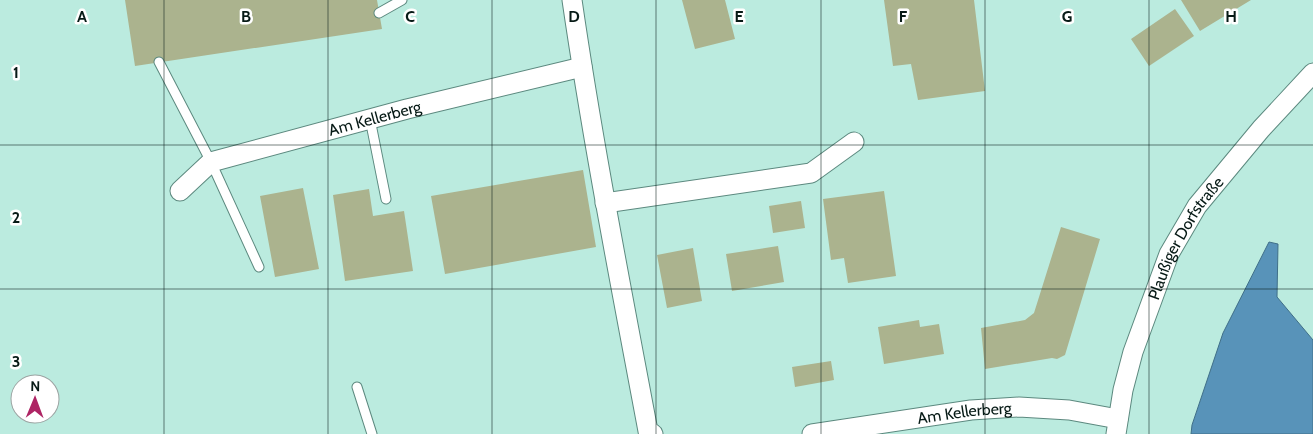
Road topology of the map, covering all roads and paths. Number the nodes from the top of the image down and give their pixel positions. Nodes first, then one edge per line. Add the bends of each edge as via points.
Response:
1 (402, 0) edge
2 (572, 0) edge
3 (380, 14) dead end
4 (159, 62) dead end
5 (582, 67) junction
6 (1313, 73) edge
7 (370, 119) junction
8 (854, 142) dead end
9 (211, 162) junction
10 (180, 191) dead end
11 (386, 199) dead end
12 (606, 203) junction
13 (259, 268) dead end
14 (357, 387) dead end
15 (1117, 427) edge
16 (372, 434) edge
17 (653, 434) edge
18 (812, 434) edge

1 - 3 lane
2 - 5 street
4 - 9 lane
5 - 7 street, Am Kellerberg
5 - 12 street
6 - 15 street, Plaußiger Dorfstraße via 1197,206 1169,254 1133,352
7 - 9 street, Am Kellerberg
7 - 11 lane
8 - 12 street via 811,173
9 - 10 street, Am Kellerberg
9 - 13 lane
12 - 17 street via 648,430
14 - 16 lane
15 - 18 street, Am Kellerberg via 1068,410 1019,407 971,410

